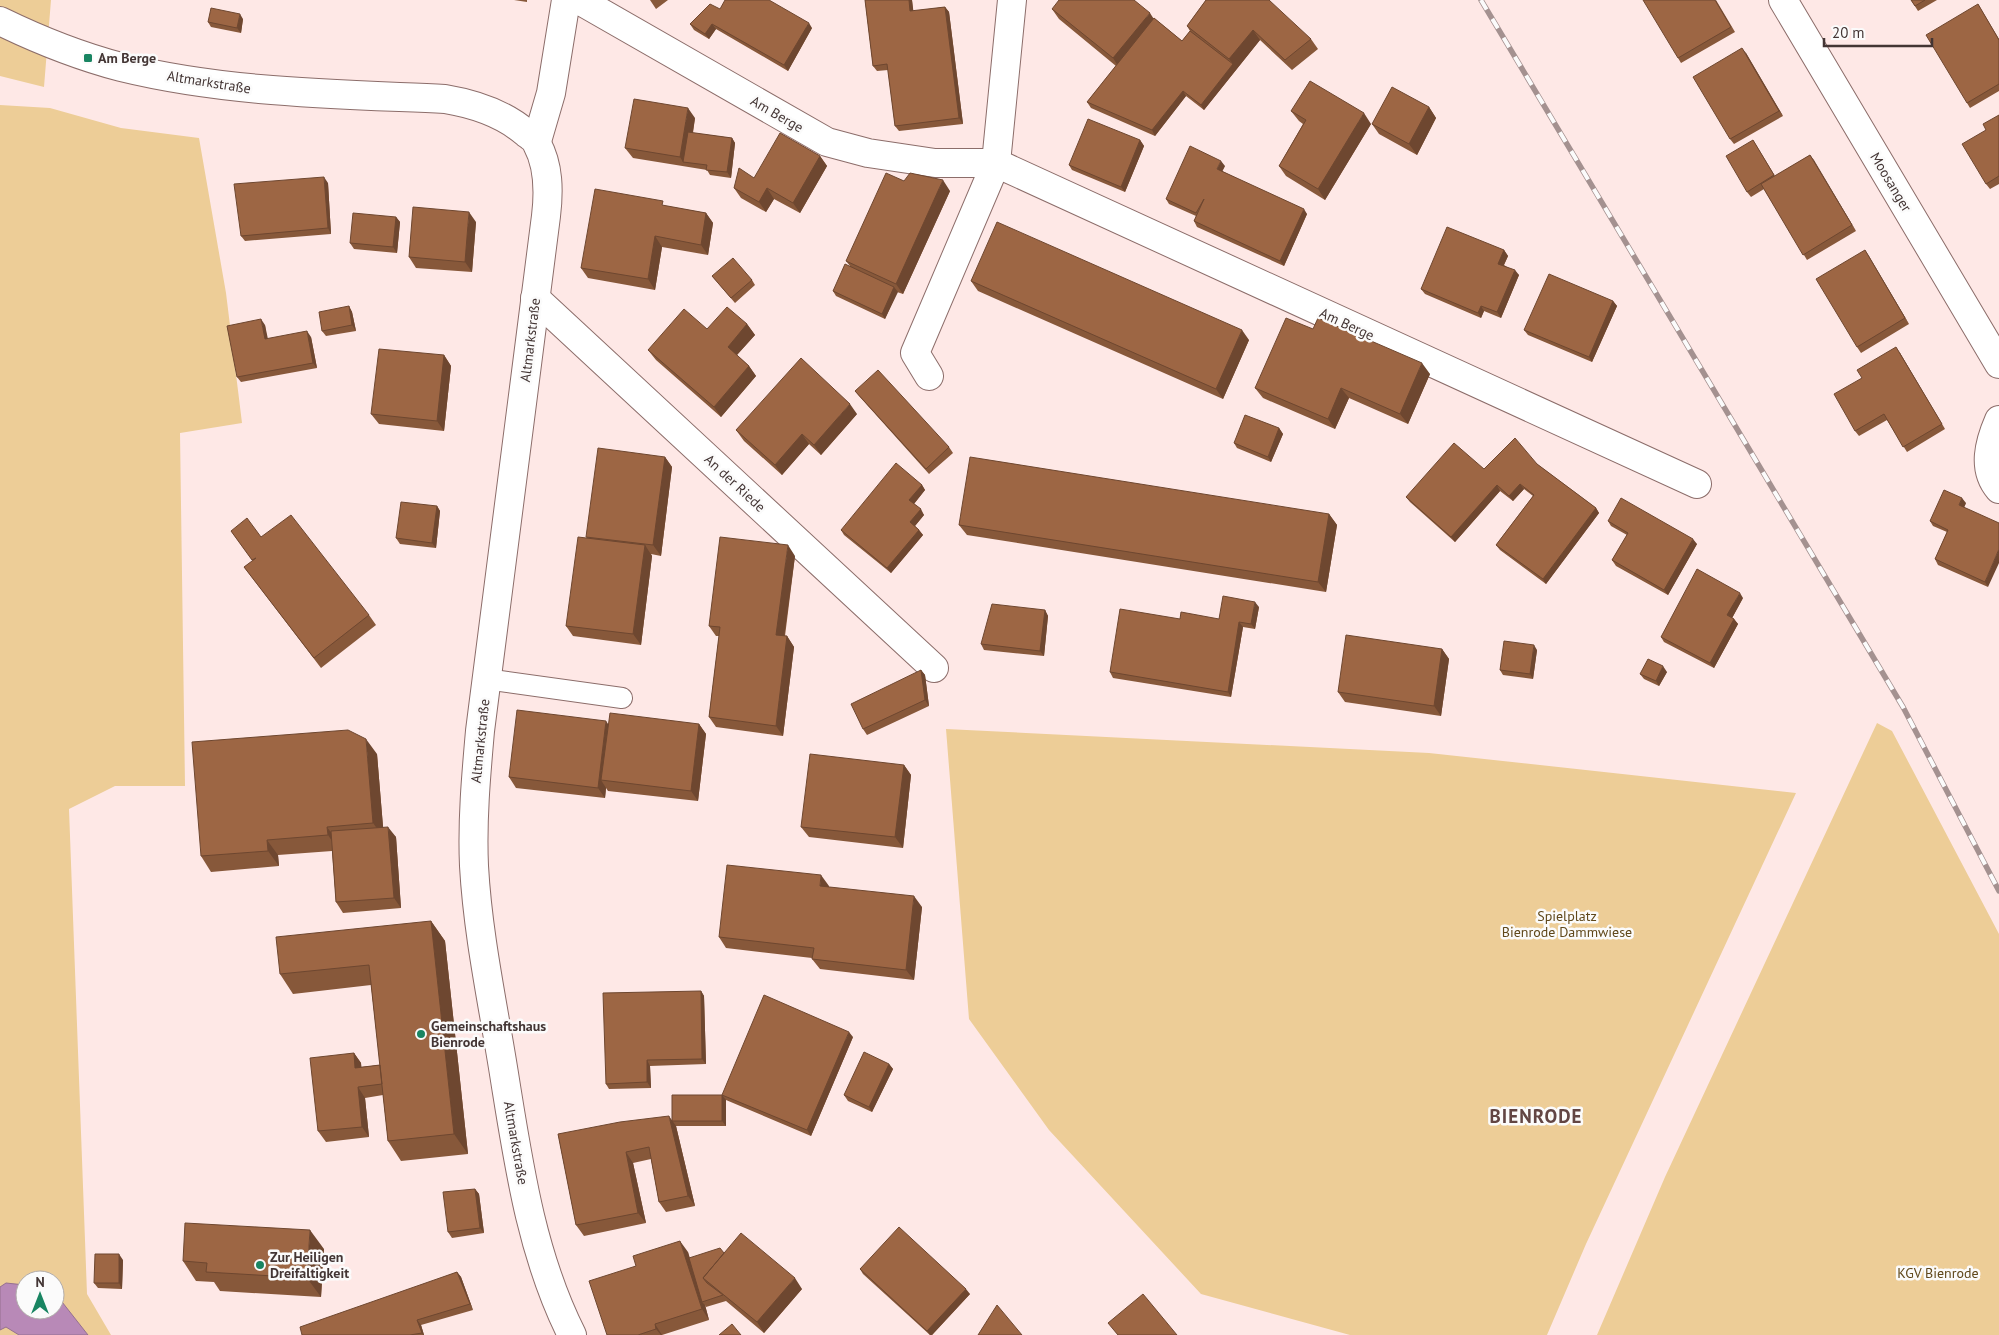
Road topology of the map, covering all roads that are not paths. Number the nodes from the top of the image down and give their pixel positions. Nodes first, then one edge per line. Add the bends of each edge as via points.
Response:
1 (566, 0) edge
2 (579, 0) edge
3 (1012, 0) edge
4 (1783, 0) edge
5 (0, 22) edge
6 (537, 142) junction
7 (996, 163) junction
8 (535, 298) junction
9 (1999, 364) edge
10 (929, 376) dead end
11 (1999, 420) edge
12 (1697, 484) dead end
13 (1999, 489) edge
14 (934, 668) dead end
15 (486, 679) junction
16 (622, 698) dead end
17 (572, 1335) edge

1 - 6 street via 551,93
2 - 7 street, Am Berge via 827,142 868,153 935,163
3 - 7 street
4 - 9 street, Moosanger
5 - 6 street, Altmarkstraße via 88,58 215,84 283,92 465,102 503,116
6 - 8 street, Altmarkstraße via 544,159 548,194
7 - 10 street via 916,353
7 - 12 street, Am Berge
8 - 14 street, An der Riede
8 - 15 street, Altmarkstraße
11 - 13 street via 1988,457 1992,480
15 - 16 lane
15 - 17 street, Altmarkstraße via 474,812 478,910 518,1158 537,1245

